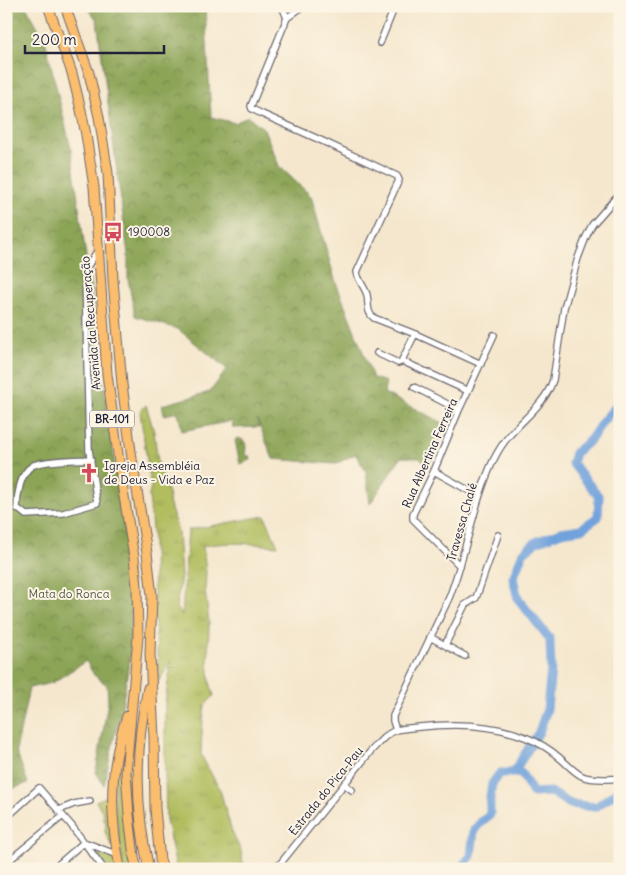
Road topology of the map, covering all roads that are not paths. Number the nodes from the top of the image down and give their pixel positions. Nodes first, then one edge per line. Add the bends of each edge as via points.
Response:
1 (48, 6) edge
2 (65, 6) edge
3 (282, 6) edge
4 (303, 6) edge
5 (395, 6) edge
6 (287, 18) junction
7 (380, 43) dead end
8 (620, 193) edge
9 (98, 250) junction
10 (414, 334) junction
11 (494, 334) dead end
12 (378, 353) dead end
13 (402, 362) junction
14 (481, 364) junction
15 (414, 387) dead end
16 (468, 392) junction
17 (459, 410) junction
18 (90, 459) junction
19 (434, 471) junction
20 (479, 494) junction
21 (498, 535) dead end
22 (460, 566) junction
23 (430, 637) junction
24 (445, 645) junction
25 (465, 656) dead end
26 (150, 678) junction
27 (132, 702) junction
28 (396, 730) junction
29 (620, 779) edge
30 (344, 784) junction
31 (352, 790) dead end
32 (90, 801) dead end
33 (59, 810) junction
34 (63, 816) junction
35 (6, 818) edge
36 (84, 842) junction
37 (118, 855) junction
38 (6, 862) edge
39 (53, 869) edge
40 (104, 869) edge
41 (120, 869) edge
42 (137, 869) edge
43 (149, 869) edge
44 (163, 869) edge
45 (276, 869) edge

1 - 9 highway, Avenida da Recuperação / BR-101 via 72,73 85,126 94,187
2 - 26 highway, BR-101 via 89,74 106,166 122,384 152,596
3 - 6 street
4 - 6 street
5 - 7 street
6 - 10 street via 252,102 252,109 399,178 357,272 367,294 370,314
8 - 20 street, Travessa Chalé via 592,224 578,258 566,300 550,388 540,404 500,448
9 - 18 street via 85,270
9 - 27 highway, Avenida da Recuperação / BR-101 via 106,374 137,586 138,637
10 - 13 street
10 - 14 street
11 - 14 street, Rua Albertina Ferreira
12 - 13 street
13 - 16 street
14 - 16 street, Rua Albertina Ferreira
15 - 17 street
16 - 17 street, Rua Albertina Ferreira
17 - 19 street, Rua Albertina Ferreira
18 - 18 street via 96,503 63,514 26,515 17,508 24,475 31,466
19 - 20 street
19 - 22 street, Rua Albertina Ferreira via 412,516
20 - 22 street, Travessa Chalé
21 - 24 street via 476,598 465,605
22 - 23 street, Travessa Chalé
23 - 24 street
23 - 28 street, Travessa Chalé via 395,711 393,721
24 - 25 street
26 - 43 highway, BR-101 via 140,732 139,775 141,832
26 - 44 highway via 155,809
27 - 37 highway via 114,767 112,810
27 - 42 highway, BR-101 via 126,772
28 - 29 street via 471,725 507,732 526,737 553,752 581,775
28 - 30 street, Estrada do Pica-Pau via 380,741
30 - 31 street
30 - 45 street, Estrada do Pica-Pau
32 - 33 street
33 - 34 street
33 - 35 street via 39,788
34 - 36 street
34 - 38 street
36 - 37 street
36 - 39 street
36 - 40 street
37 - 41 highway

